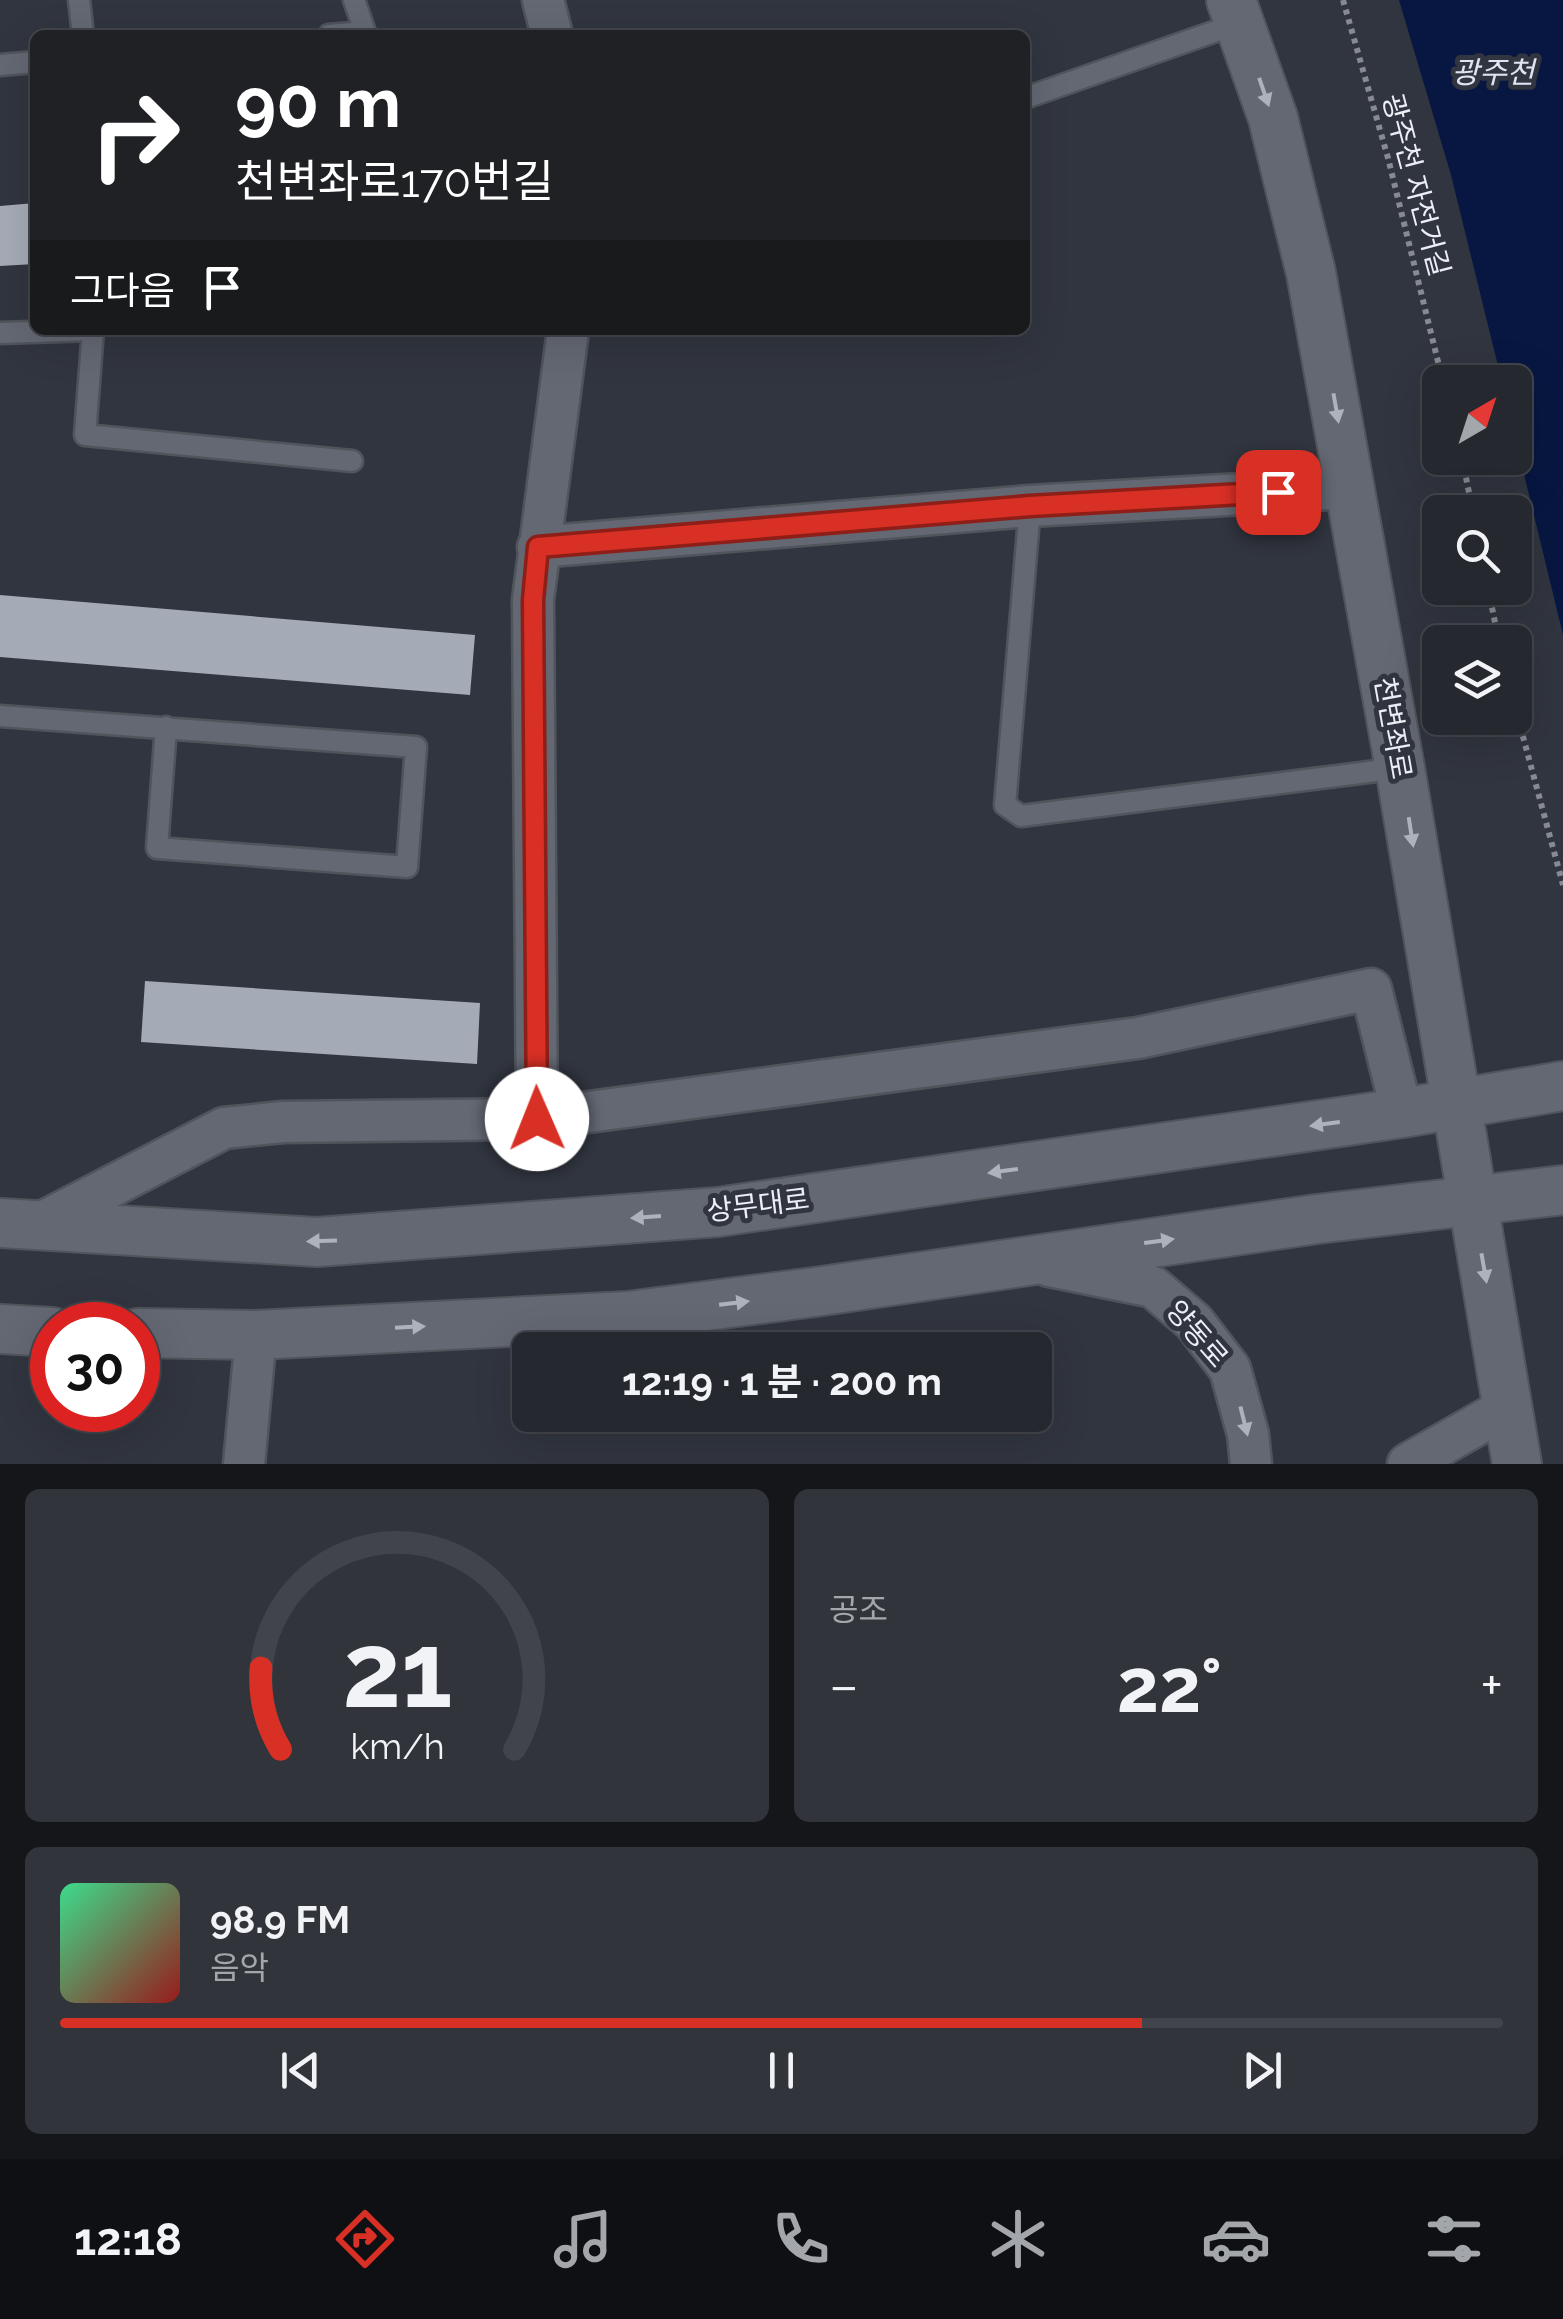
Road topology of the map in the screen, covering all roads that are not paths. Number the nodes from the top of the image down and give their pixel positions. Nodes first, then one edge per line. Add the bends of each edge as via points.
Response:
1 (79, 0) edge
2 (354, 0) edge
3 (543, 0) edge
4 (1235, 12) edge
5 (82, 30) edge
6 (364, 30) edge
7 (551, 30) edge
8 (30, 62) edge
9 (0, 65) edge
10 (1030, 96) edge
11 (30, 332) edge
12 (0, 333) edge
13 (93, 335) edge
14 (567, 335) edge
15 (352, 461) dead end
16 (1350, 488) junction
17 (1030, 506) junction
18 (538, 547) junction
19 (0, 716) edge
20 (166, 727) junction
21 (1400, 768) junction
22 (1563, 1086) edge
23 (1456, 1103) junction
24 (1402, 1113) junction
25 (537, 1119) junction
26 (1542, 1193) edge
27 (1472, 1199) junction
28 (17, 1225) edge
29 (1015, 1262) junction
30 (0, 1329) edge
31 (30, 1331) edge
32 (160, 1333) edge
33 (256, 1334) junction
34 (1508, 1407) junction
35 (244, 1464) edge
36 (1251, 1464) edge
37 (1408, 1464) edge
38 (1517, 1464) edge

1 - 5 lane
2 - 6 lane
3 - 7 street
4 - 10 lane
4 -> 16 street, 천변좌로 via 1273,118 1311,273
8 - 9 lane
11 - 12 lane
13 - 15 lane via 85,435
14 - 18 street
16 - 17 street
16 - 21 street, 천변좌로
17 - 18 street
17 - 21 lane via 1004,805 1021,816
18 - 25 street
19 - 20 lane
20 - 20 lane via 157,848 406,868 416,747
21 -> 23 street, 천변좌로
22 - 23 street, 상무대로
23 - 24 street, 상무대로
23 - 27 street, 천변좌로
24 - 25 street via 1371,988 1138,1038
24 -> 28 street, 상무대로 via 718,1212 317,1242
25 - 28 street via 224,1128
26 - 27 street
29 -> 27 street
27 -> 34 street, 천변좌로
33 -> 29 street via 628,1316
29 -> 36 street, 양동로 via 1154,1287 1194,1322 1230,1369
30 - 31 street
32 - 33 street
33 - 35 street
34 - 37 street
34 - 38 street, 천변좌로

